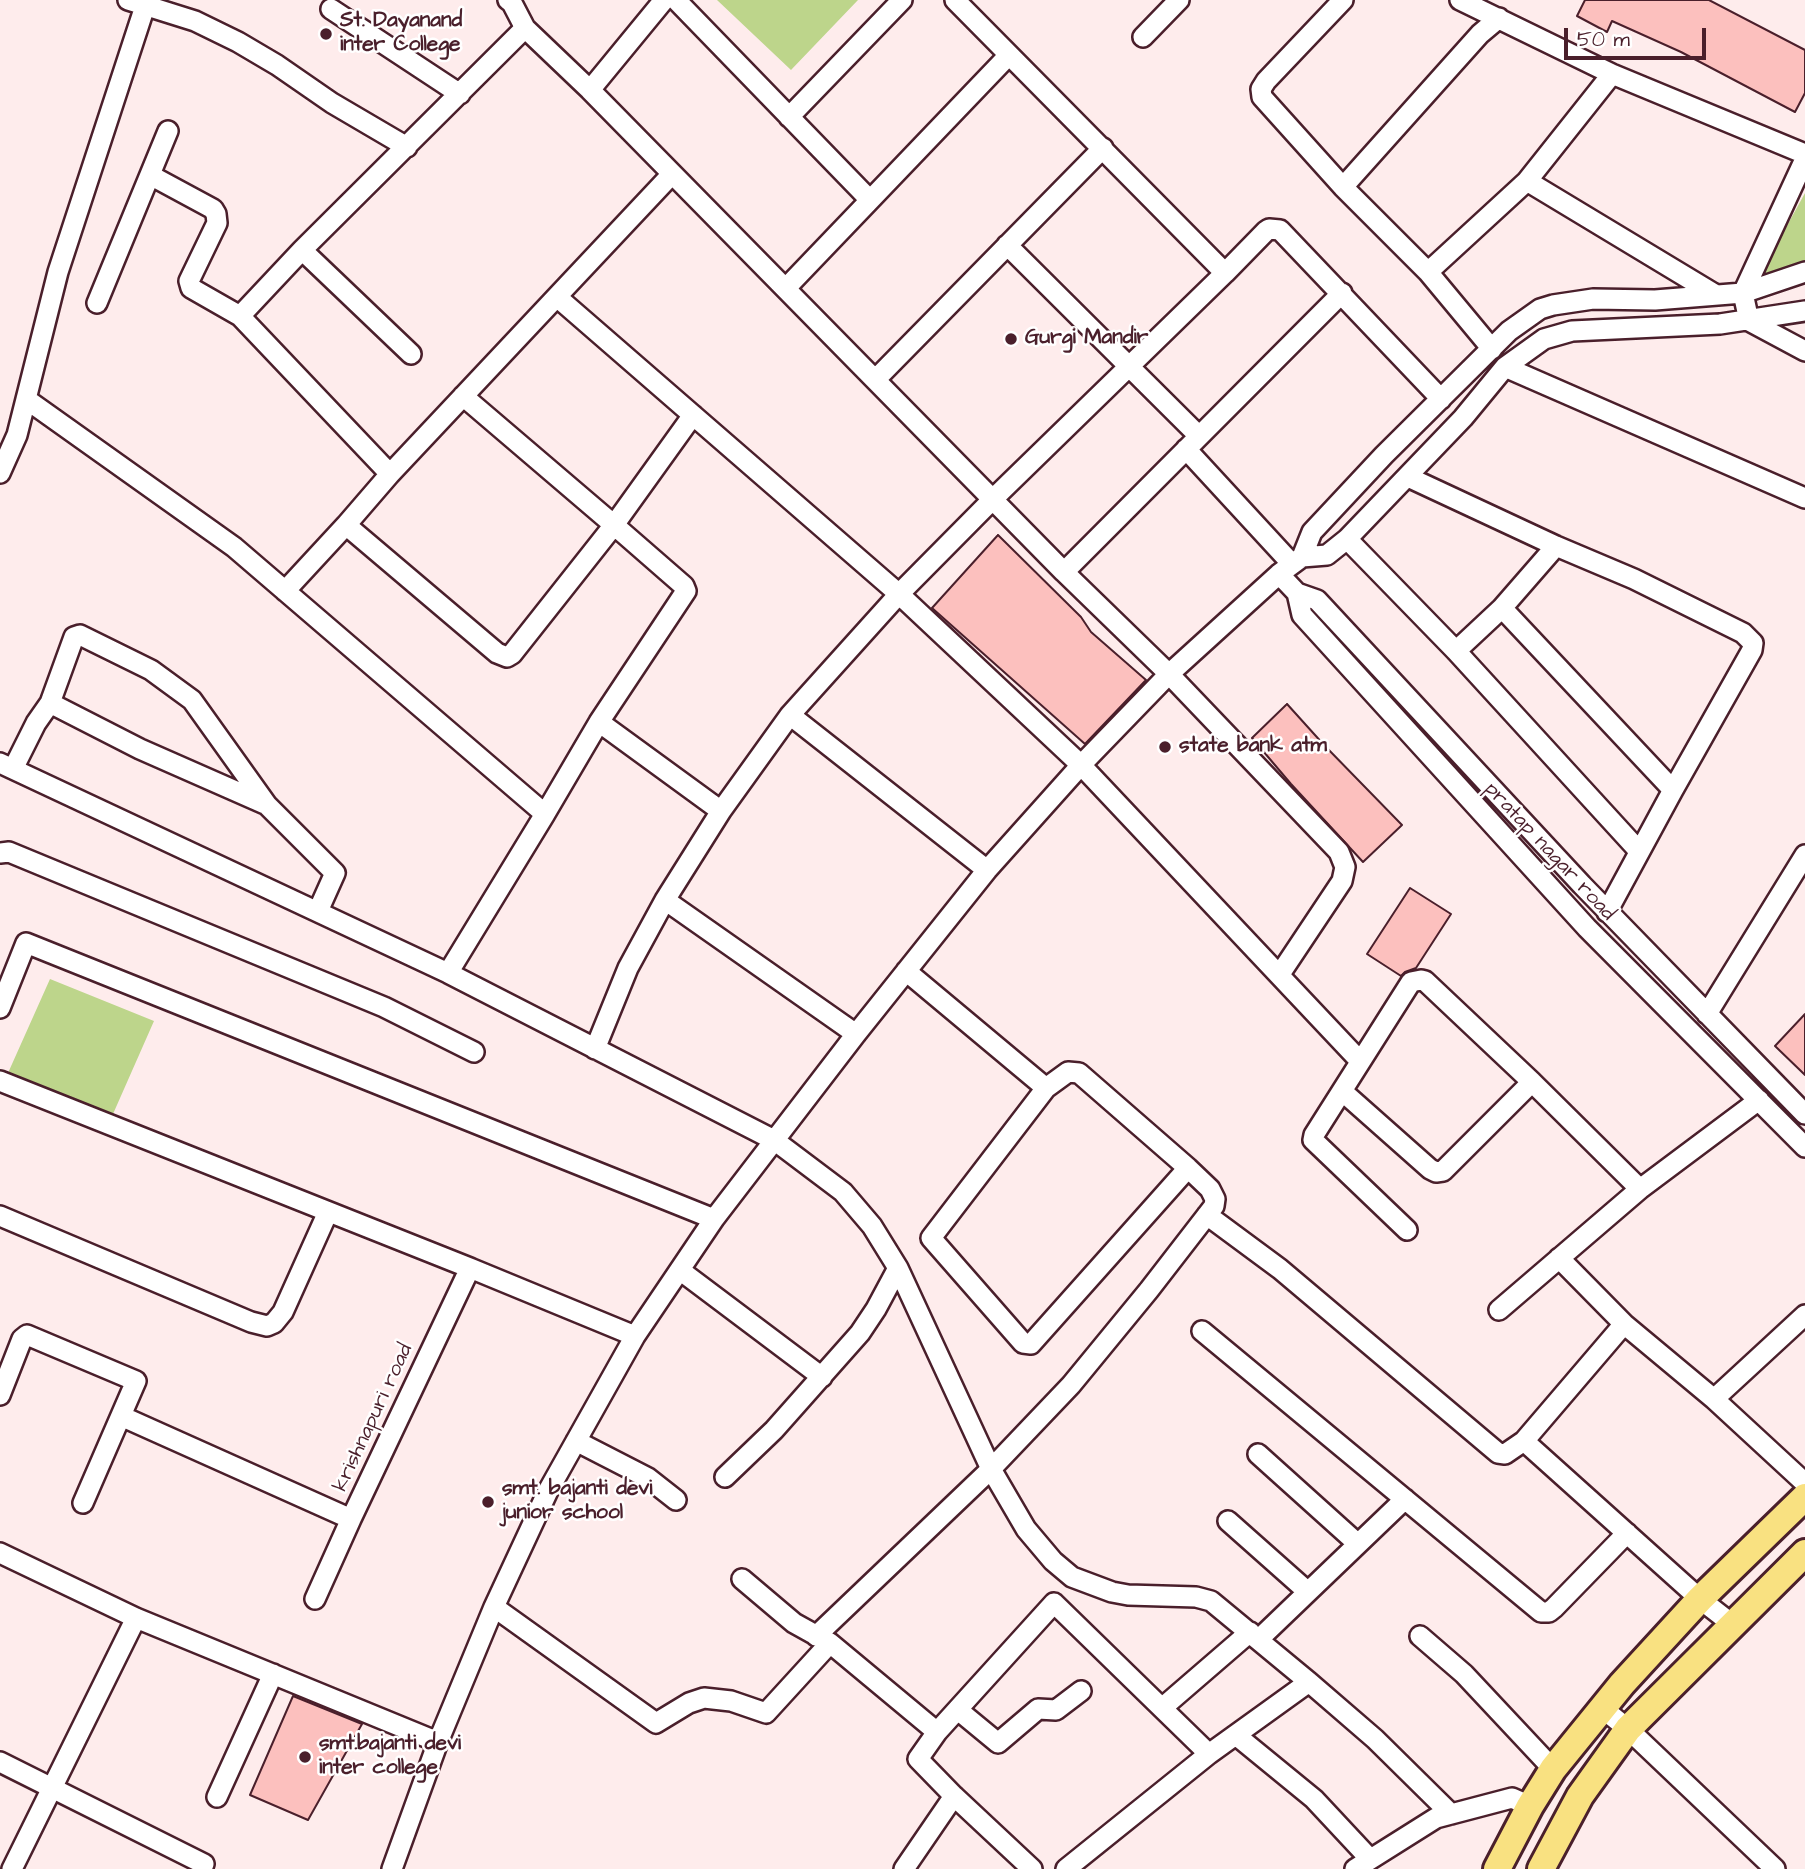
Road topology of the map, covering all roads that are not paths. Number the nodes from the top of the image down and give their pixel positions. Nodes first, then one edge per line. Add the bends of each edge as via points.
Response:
1 (637, 0) edge
2 (676, 0) edge
3 (902, 0) edge
4 (955, 0) edge
5 (1179, 0) edge
6 (1343, 0) edge
7 (1461, 0) edge
8 (511, 1) edge
9 (140, 2) edge
10 (658, 7) edge
11 (331, 9) dead end
12 (1499, 18) junction
13 (525, 29) junction
14 (1143, 37) dead end
15 (1009, 55) junction
16 (1612, 74) junction
17 (590, 90) junction
18 (460, 94) junction
19 (789, 117) junction
20 (168, 131) dead end
21 (407, 147) junction
22 (1103, 148) junction
23 (1805, 157) edge
24 (672, 174) junction
25 (150, 175) junction
26 (1527, 181) junction
27 (1343, 187) junction
28 (870, 200) junction
29 (1007, 245) junction
30 (302, 250) junction
31 (1428, 272) junction
32 (1805, 272) edge
33 (1225, 273) junction
34 (786, 288) junction
35 (1342, 293) junction
36 (1743, 293) junction
37 (1716, 295) junction
38 (557, 297) junction
39 (97, 303) dead end
40 (1805, 311) edge
41 (240, 316) junction
42 (1749, 321) junction
43 (1492, 349) junction
44 (1805, 351) edge
45 (411, 354) dead end
46 (1129, 367) junction
47 (1505, 368) junction
48 (876, 379) junction
49 (463, 396) junction
50 (26, 399) junction
51 (1441, 399) junction
52 (693, 415) junction
53 (1193, 443) junction
54 (0, 473) edge
55 (390, 474) junction
56 (1408, 477) junction
57 (1805, 498) edge
58 (993, 499) junction
59 (346, 525) junction
60 (614, 525) junction
61 (1346, 539) junction
62 (1556, 546) junction
63 (1291, 565) junction
64 (1064, 572) junction
65 (285, 591) junction
66 (1297, 593) junction
67 (899, 594) junction
68 (1502, 608) junction
69 (1456, 651) junction
70 (1169, 674) junction
71 (50, 703) junction
72 (790, 715) junction
73 (599, 722) junction
74 (1081, 765) junction
75 (7, 766) edge
76 (1673, 790) junction
77 (267, 805) junction
78 (720, 811) junction
79 (545, 814) junction
80 (1639, 851) junction
81 (0, 853) edge
82 (1805, 855) edge
83 (987, 870) junction
84 (665, 900) junction
85 (318, 911) junction
86 (1607, 912) junction
87 (906, 971) junction
88 (448, 973) junction
89 (1280, 974) junction
90 (0, 1008) edge
91 (1707, 1014) junction
92 (856, 1034) junction
93 (595, 1049) junction
94 (474, 1052) dead end
95 (1360, 1061) junction
96 (0, 1081) edge
97 (1532, 1082) junction
98 (1046, 1088) junction
99 (1342, 1091) junction
100 (1759, 1100) junction
101 (1805, 1114) edge
102 (774, 1140) junction
103 (1805, 1147) edge
104 (1188, 1168) junction
105 (1640, 1189) junction
106 (328, 1212) junction
107 (1207, 1215) junction
108 (0, 1216) edge
109 (714, 1219) junction
110 (1407, 1230) dead end
111 (1559, 1258) junction
112 (470, 1268) junction
113 (898, 1268) junction
114 (681, 1271) junction
115 (1499, 1310) dead end
116 (1805, 1315) edge
117 (1624, 1324) junction
118 (1202, 1331) dead end
119 (635, 1336) junction
120 (822, 1377) junction
121 (0, 1395) edge
122 (1714, 1399) junction
123 (121, 1416) junction
124 (576, 1441) junction
125 (1524, 1441) junction
126 (1258, 1454) dead end
127 (991, 1469) junction
128 (725, 1478) dead end
129 (1805, 1483) edge
130 (1805, 1497) edge
131 (1405, 1499) junction
132 (676, 1500) dead end
133 (83, 1503) dead end
134 (351, 1519) junction
135 (1228, 1521) dead end
136 (1627, 1533) junction
137 (1358, 1544) junction
138 (1805, 1553) edge
139 (3, 1561) edge
140 (742, 1578) dead end
141 (1308, 1592) junction
142 (315, 1599) dead end
143 (1700, 1599) junction
144 (494, 1607) junction
145 (136, 1618) junction
146 (1732, 1624) junction
147 (1254, 1635) junction
148 (1420, 1636) dead end
149 (823, 1639) junction
150 (273, 1674) junction
151 (1310, 1682) junction
152 (1081, 1691) dead end
153 (1162, 1708) junction
154 (1602, 1708) junction
155 (958, 1710) junction
156 (1628, 1729) junction
157 (937, 1732) junction
158 (1237, 1736) junction
159 (438, 1742) junction
160 (1209, 1754) junction
161 (0, 1762) edge
162 (1553, 1769) junction
163 (52, 1788) junction
164 (954, 1796) junction
165 (217, 1797) dead end
166 (1530, 1806) junction
167 (1451, 1814) junction
168 (1362, 1864) edge
169 (207, 1867) edge
170 (12, 1869) edge
171 (393, 1869) edge
172 (904, 1869) edge
173 (1032, 1869) edge
174 (1066, 1869) edge
175 (1497, 1869) edge
176 (1541, 1869) edge
177 (1775, 1869) edge

1 - 10 street
2 - 19 street
3 - 19 street
4 - 15 street
5 - 14 street
6 - 27 street via 1261,89 1262,97
7 - 12 street
8 - 13 street
9 - 21 street via 238,42
9 - 50 street via 58,272
10 - 17 street
11 - 18 street
12 - 16 street
12 - 27 street
13 - 17 street
13 - 18 street
15 - 22 street
15 - 28 street
16 - 23 street
16 - 26 street
17 - 24 street
18 - 21 street
19 - 28 street
20 - 25 street
21 - 30 street
22 - 29 street
22 - 33 street
23 - 36 street
24 - 34 street
24 - 38 street
25 - 39 street
25 - 41 street via 213,209 217,223 190,281 191,288
26 - 31 street
26 - 37 street
27 - 31 street
28 - 34 street
29 - 46 street, pratap nagar road
29 - 48 street
30 - 41 street
30 - 45 street
31 - 43 street
32 - 36 street
33 - 35 street via 1266,230 1275,229
33 - 46 street
34 - 48 street
35 - 51 street
35 - 53 street
36 - 37 street
36 - 42 street
37 - 43 street via 1593,299 1553,305 1518,324
38 - 49 street
38 - 52 street
40 - 42 street
41 - 55 street
42 - 44 street
42 - 47 street via 1562,333 1544,339
43 - 51 street
46 - 53 street, pratap nagar road
46 - 58 street
47 - 56 street
47 - 57 street
48 - 58 street
49 - 55 street
49 - 60 street
50 - 54 street via 17,436
50 - 65 street via 234,547
51 - 63 street via 1312,532
52 - 60 street
52 - 67 street
53 - 63 street, pratap nagar road
53 - 64 street
55 - 59 street
56 - 61 street
56 - 62 street
58 - 64 street
58 - 67 street
59 - 60 street via 507,657
59 - 65 street
60 - 73 street via 686,591
61 - 63 street via 1327,555
61 - 69 street
62 - 68 street
62 - 76 street via 1634,579 1753,643
63 - 66 street, pratap nagar road
63 - 70 street
64 - 70 street
65 - 79 street
66 - 86 street via 1317,600
66 - 100 street, pratap nagar road via 1301,615 1587,928
67 - 72 street
67 - 74 street
68 - 69 street
68 - 76 street
69 - 80 street
70 - 74 street
70 - 89 street via 1339,852 1345,867 1342,881
71 - 75 street
71 - 77 street
71 - 77 street via 72,642 80,635 151,670 192,700
72 - 78 street
72 - 83 street
73 - 78 street
73 - 79 street
74 - 83 street
74 - 89 street
75 - 85 street
76 - 80 street
77 - 85 street via 335,873
78 - 84 street
79 - 88 street
80 - 86 street
81 - 94 street via 9,852 384,1007
82 - 91 street
83 - 87 street
84 - 92 street
84 - 93 street via 628,968
85 - 88 street
86 - 91 street
87 - 92 street
87 - 98 street
88 - 93 street
89 - 95 street
90 - 109 street via 26,943
91 - 101 street
92 - 102 street
93 - 102 street
95 - 97 street via 1407,986 1421,980
95 - 99 street
96 - 106 street
97 - 99 street via 1443,1171 1436,1172
97 - 105 street
98 - 104 street via 1068,1072 1079,1073
98 - 104 street via 931,1238 1023,1343 1031,1344
99 - 110 street via 1314,1135 1314,1143
100 - 103 street, pratap nagar road
100 - 105 street
102 - 109 street
102 - 113 street via 843,1192 872,1226
104 - 107 street via 1214,1195 1214,1206
105 - 111 street
106 - 108 street via 282,1312 267,1326
106 - 112 street
107 - 125 street via 1280,1269 1498,1452 1505,1454
107 - 127 street via 1079,1375
109 - 114 street
111 - 115 street
111 - 117 street
112 - 119 street
112 - 134 street, krishnapuri road
113 - 120 street via 860,1333
113 - 127 street
114 - 119 street
114 - 120 street
116 - 122 street
117 - 122 street
117 - 125 street
118 - 131 street
119 - 124 street
120 - 128 street
121 - 123 street via 27,1335 133,1379 135,1386
122 - 129 street
123 - 133 street
123 - 134 street, krishnapuri road
124 - 132 street via 648,1478
124 - 144 street
125 - 136 street
126 - 137 street
127 - 147 street via 1036,1544 1072,1577 1128,1595 1205,1598
127 - 149 street
130 - 143 main road
131 - 136 street via 1541,1612 1554,1608
131 - 137 street
134 - 142 street
135 - 141 street
136 - 143 street
137 - 141 street
138 - 146 main road
139 - 145 street
140 - 149 street via 794,1623
141 - 147 street
143 - 146 street
143 - 154 main road
144 - 149 street via 656,1723 704,1698 766,1713
144 - 159 street
145 - 150 street
145 - 163 street
146 - 156 main road
147 - 151 street
147 - 153 street
148 - 162 street via 1464,1674
149 - 157 street
150 - 159 street
150 - 165 street
151 - 158 street
151 - 167 street
152 - 155 street via 1056,1710 1038,1709 998,1743
153 - 155 street via 1054,1603
153 - 160 street
154 - 156 street
154 - 162 main road
155 - 157 street
156 - 176 main road via 1580,1796
156 - 177 street
157 - 164 street via 919,1761
158 - 160 street
158 - 168 street via 1314,1800
159 - 171 street
160 - 174 street
161 - 163 street
162 - 166 main road
163 - 169 street
163 - 170 street
164 - 172 street
164 - 173 street
166 - 167 street via 1512,1798
166 - 175 main road
167 - 168 street via 1436,1818

